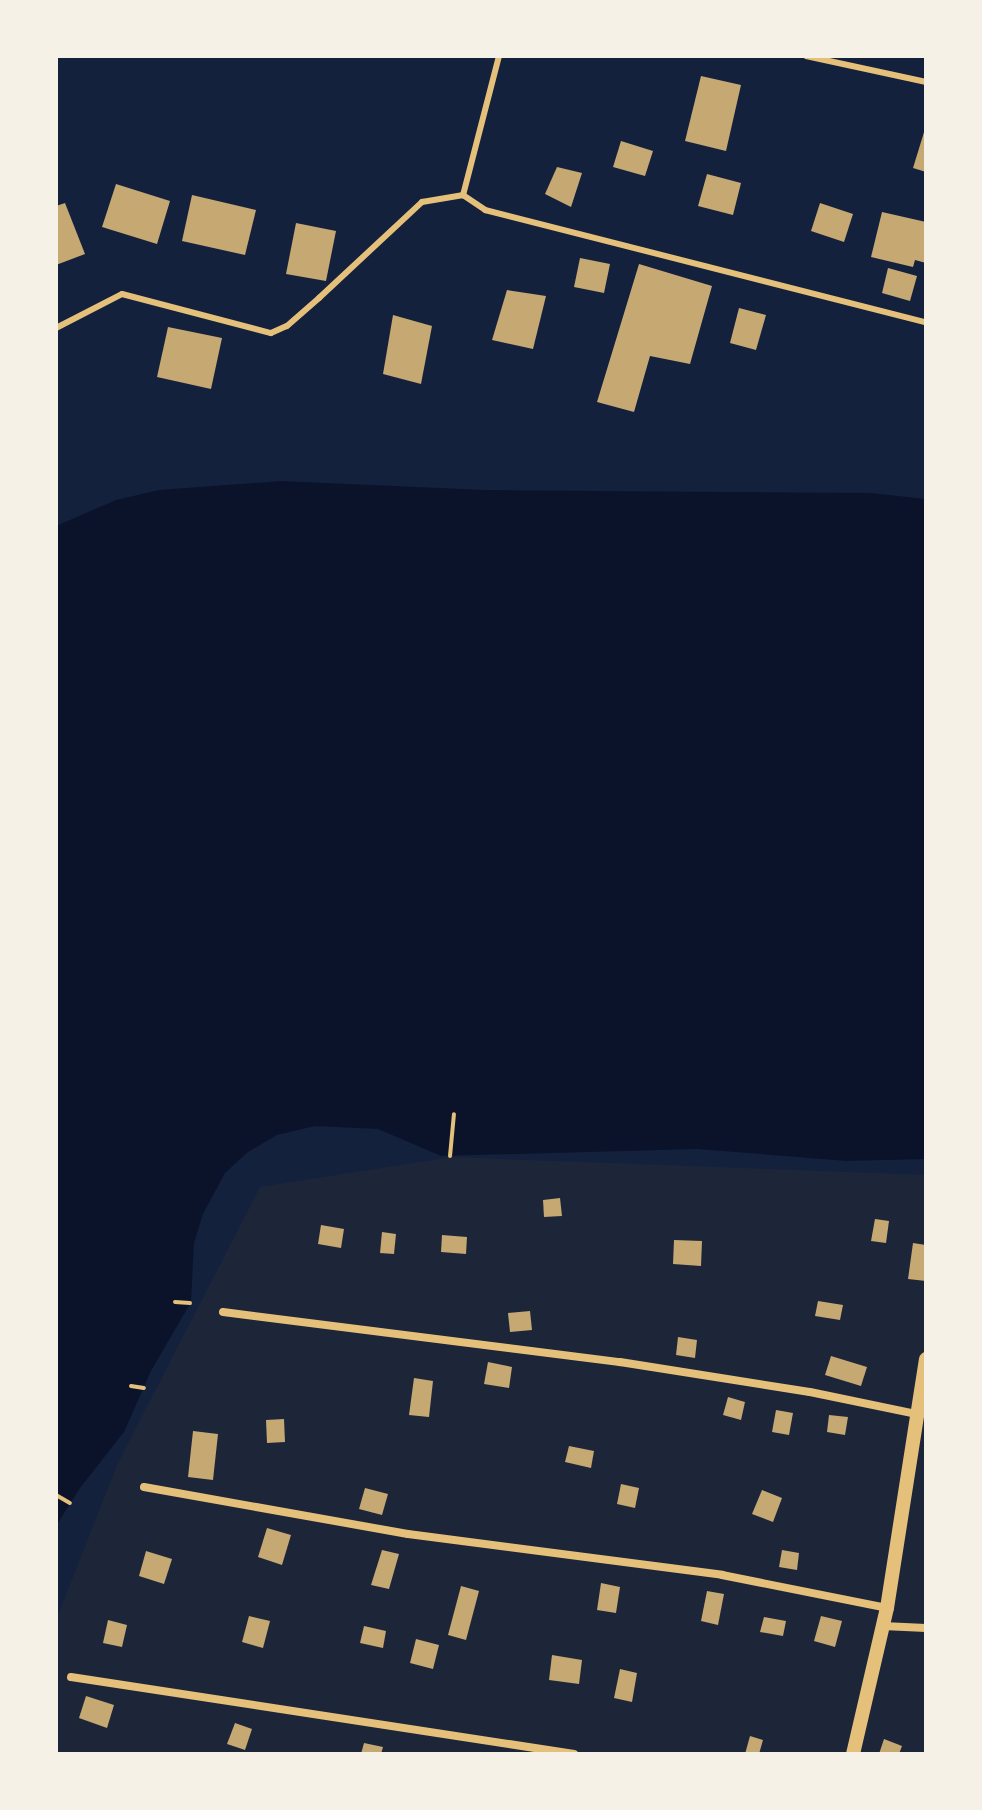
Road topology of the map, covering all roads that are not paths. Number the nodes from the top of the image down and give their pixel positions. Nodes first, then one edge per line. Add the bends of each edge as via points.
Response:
1 (499, 56) edge
2 (806, 56) edge
3 (926, 82) edge
4 (463, 195) junction
5 (926, 322) edge
6 (56, 328) edge
7 (223, 1312) dead end
8 (926, 1359) edge
9 (916, 1414) junction
10 (144, 1487) dead end
11 (887, 1608) junction
12 (883, 1626) junction
13 (923, 1630) edge
14 (71, 1677) dead end
15 (574, 1754) edge
16 (853, 1754) edge

1 - 4 lane
2 - 3 lane
4 - 5 lane via 485,210
4 - 6 lane via 422,202 287,326 271,333 122,294
7 - 9 street via 620,1362
8 - 9 street
9 - 11 street
10 - 11 street via 408,1534 722,1575
11 - 12 street
12 - 13 street
12 - 16 street
14 - 15 street

